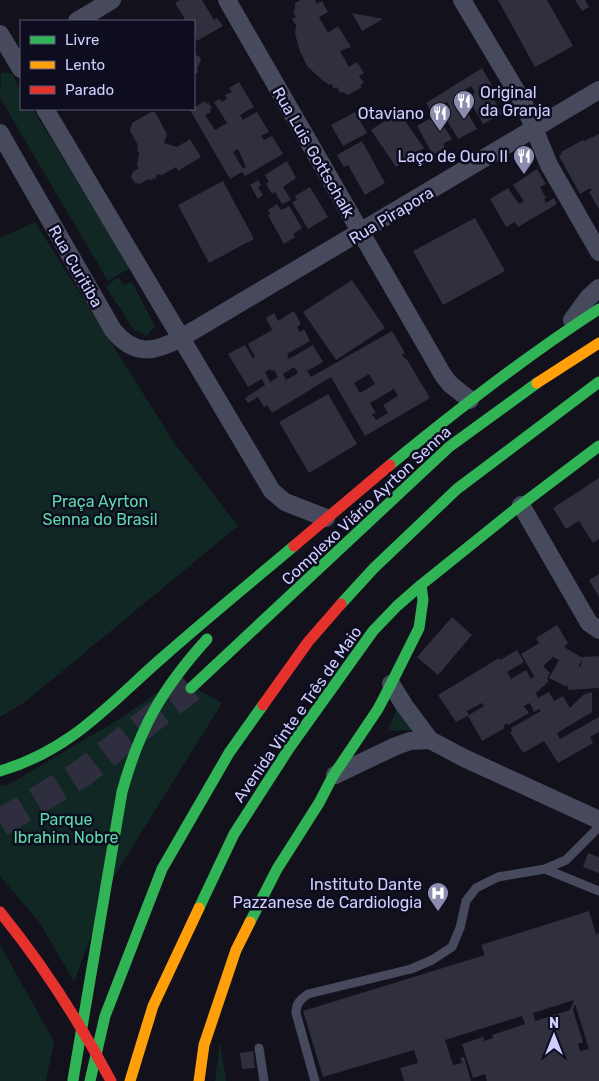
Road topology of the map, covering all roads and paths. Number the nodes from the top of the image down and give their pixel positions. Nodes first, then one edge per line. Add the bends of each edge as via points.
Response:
1 (112, 0) edge
2 (227, 0) edge
3 (462, 0) edge
4 (79, 20) edge
5 (0, 34) edge
6 (14, 62) edge
7 (599, 90) edge
8 (46, 110) edge
9 (534, 129) junction
10 (0, 133) edge
11 (361, 233) junction
12 (599, 252) edge
13 (599, 288) edge
14 (599, 309) edge
15 (568, 328) junction
16 (181, 338) junction
17 (599, 342) edge
18 (599, 382) edge
19 (470, 400) junction
20 (599, 446) edge
21 (521, 505) junction
22 (326, 518) junction
23 (421, 585) junction
24 (227, 603) junction
25 (599, 630) edge
26 (391, 684) junction
27 (192, 688) tunnel mouth
28 (430, 740) junction
29 (0, 771) edge
30 (333, 776) junction
31 (599, 820) edge
32 (599, 827) edge
33 (545, 869) junction
34 (599, 892) edge
35 (0, 912) edge
36 (259, 1048) dead end
37 (73, 1081) edge
38 (90, 1081) edge
39 (111, 1081) edge
40 (130, 1081) edge
41 (198, 1081) edge
42 (264, 1081) edge
43 (315, 1081) edge

1 - 4 street
2 - 11 street, Rua Luis Gottschalk
3 - 9 street via 524,104
5 - 6 street
7 - 9 street, Rua Pirapora
8 - 16 street
9 - 11 street, Rua Pirapora
9 - 12 street via 549,164
10 - 16 street, Rua Curitiba via 120,339 129,346 158,349
11 - 16 street, Rua Pirapora
11 - 19 street, Rua Luis Gottschalk via 442,375
13 - 15 street via 577,312
14 - 15 main road
15 - 19 main road
16 - 22 street via 272,491 284,502
17 - 27 main road, Complexo Viário Ayrton Senna via 449,447
18 - 38 main road, Avenida Vinte e Três de Maio via 457,488 374,568 308,642 229,753 162,869 105,1016
19 - 22 main road
20 - 21 main road, Avenida Vinte e Três de Maio
21 - 23 main road, Avenida Vinte e Três de Maio
21 - 25 street via 589,623
22 - 24 main road
23 - 26 main road via 423,600 419,628
23 - 40 main road, Avenida Vinte e Três de Maio via 373,632 290,747 234,834 152,1006
24 - 29 main road via 72,737 43,755
24 - 37 main road via 217,628 164,690 132,756 122,792
26 - 28 street
26 - 30 main road
28 - 30 street via 396,746
28 - 31 street
30 - 41 main road via 277,868 236,950 204,1045
32 - 33 lane via 566,860
33 - 34 lane
33 - 43 lane via 498,877 476,888 466,901 452,947 432,960 411,969 308,994 299,1001 296,1013
35 - 39 main road via 22,938 91,1042
36 - 42 lane

